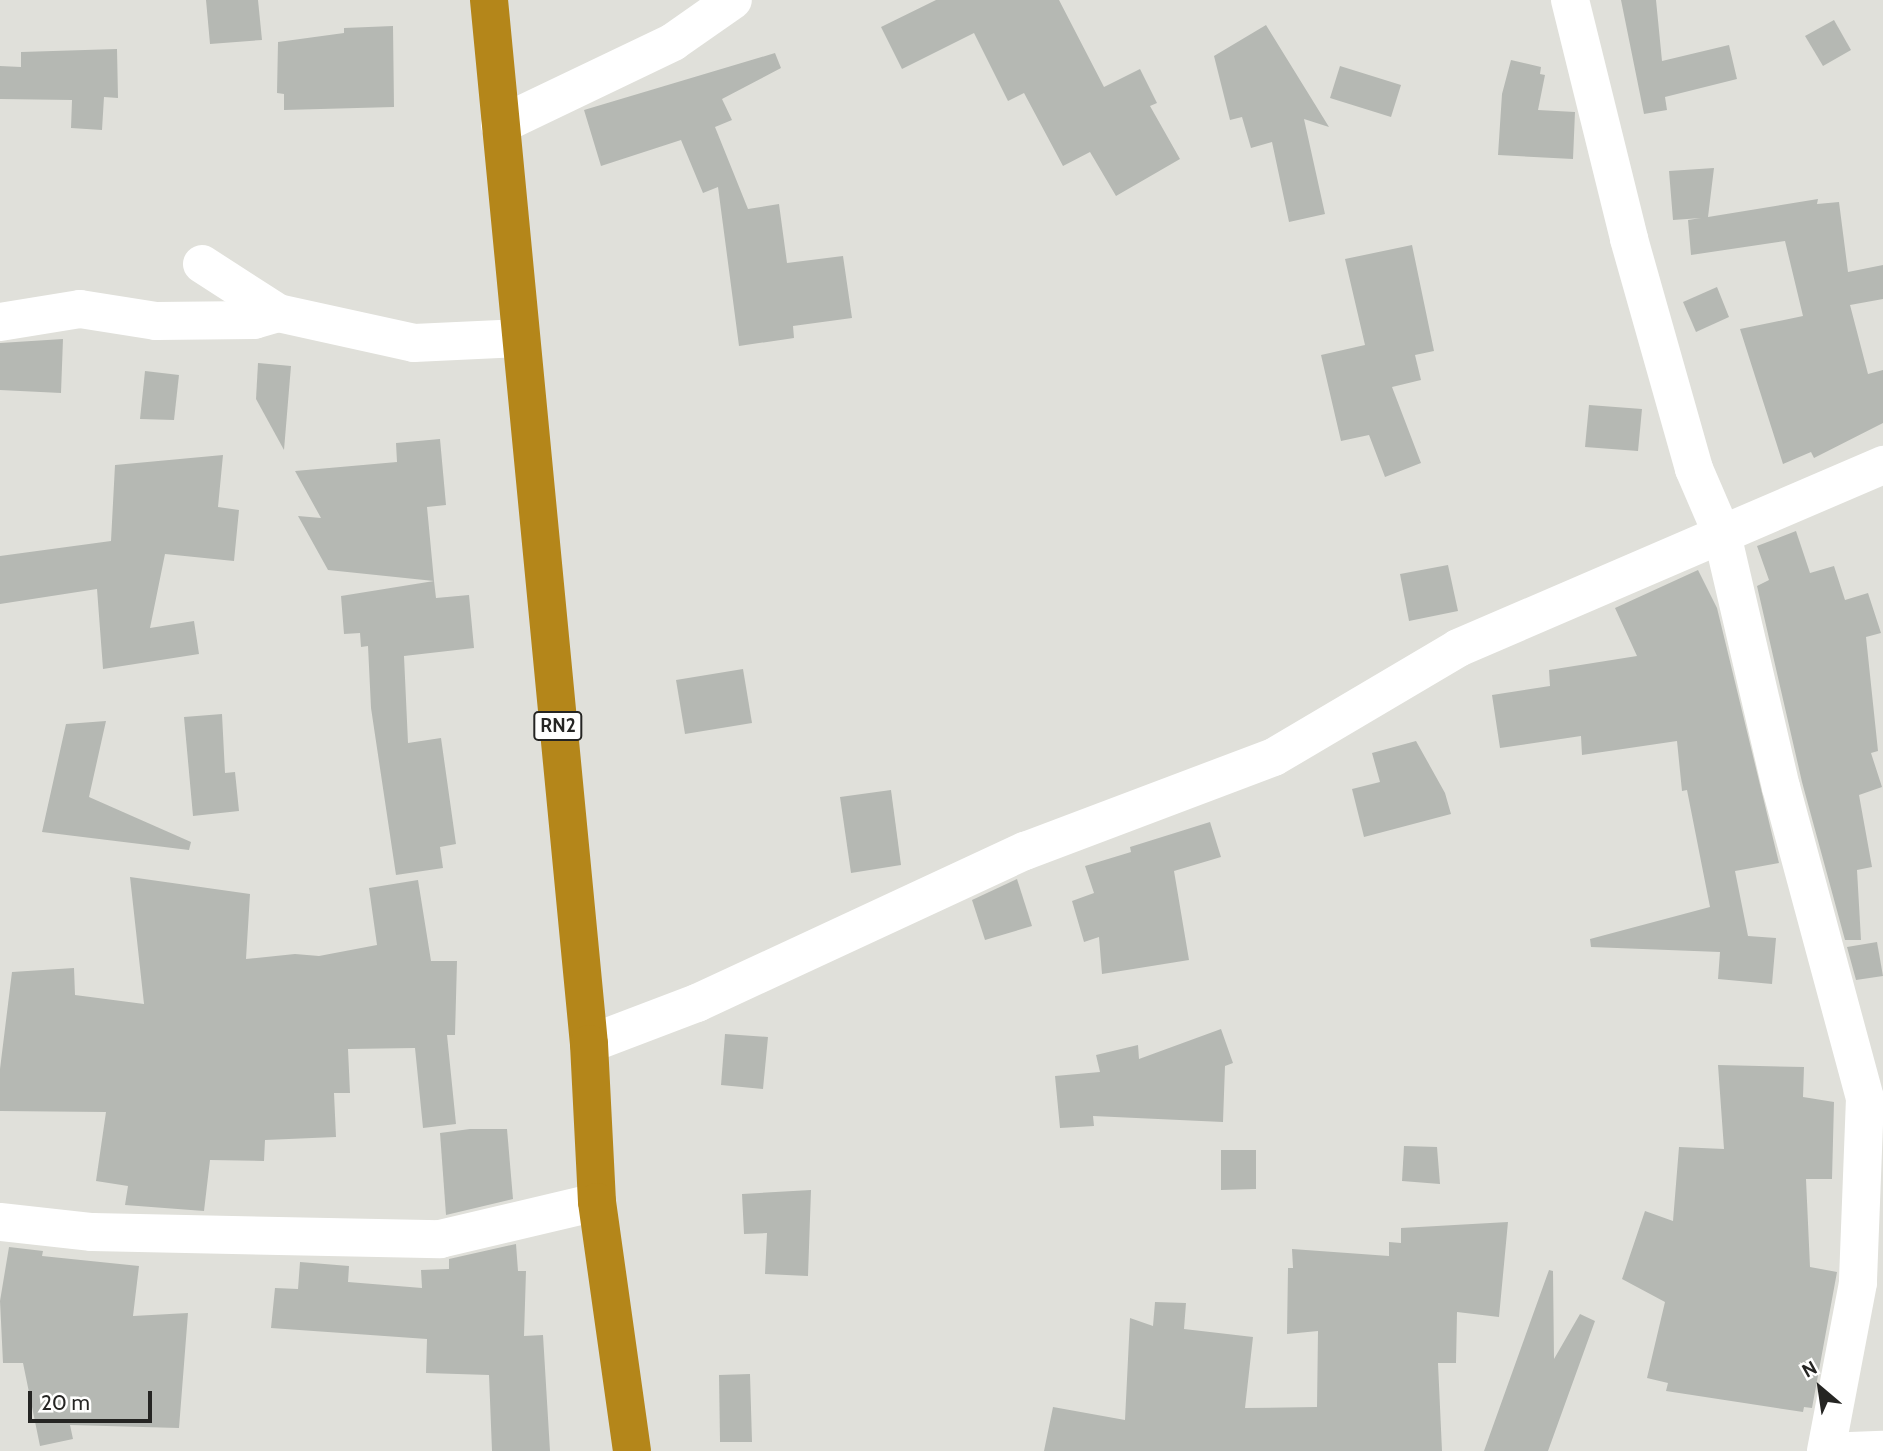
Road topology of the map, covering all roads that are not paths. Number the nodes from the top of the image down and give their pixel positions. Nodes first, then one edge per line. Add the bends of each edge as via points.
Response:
1 (489, 0) edge
2 (733, 0) edge
3 (1570, 0) edge
4 (500, 125) junction
5 (202, 264) dead end
6 (278, 313) junction
7 (0, 322) edge
8 (521, 338) junction
9 (1883, 465) edge
10 (1722, 534) junction
11 (589, 1044) junction
12 (597, 1202) junction
13 (0, 1222) edge
14 (1883, 1450) edge
15 (632, 1451) edge
16 (1826, 1451) edge
17 (1850, 1451) edge

1 - 4 highway, RN2
2 - 4 street via 673,42
3 - 10 street via 1629,239 1694,469
4 - 8 highway, RN2
5 - 6 street
6 - 7 street via 254,320 156,321 80,309
6 - 8 street via 414,343
8 - 11 highway, RN2
9 - 10 street
10 - 11 street via 1458,648 1274,757 1025,851 697,1003
10 - 16 street via 1781,786 1865,1098 1858,1283
11 - 12 highway, RN2
12 - 13 street via 440,1239 92,1232
12 - 15 highway, RN2
14 - 17 street

